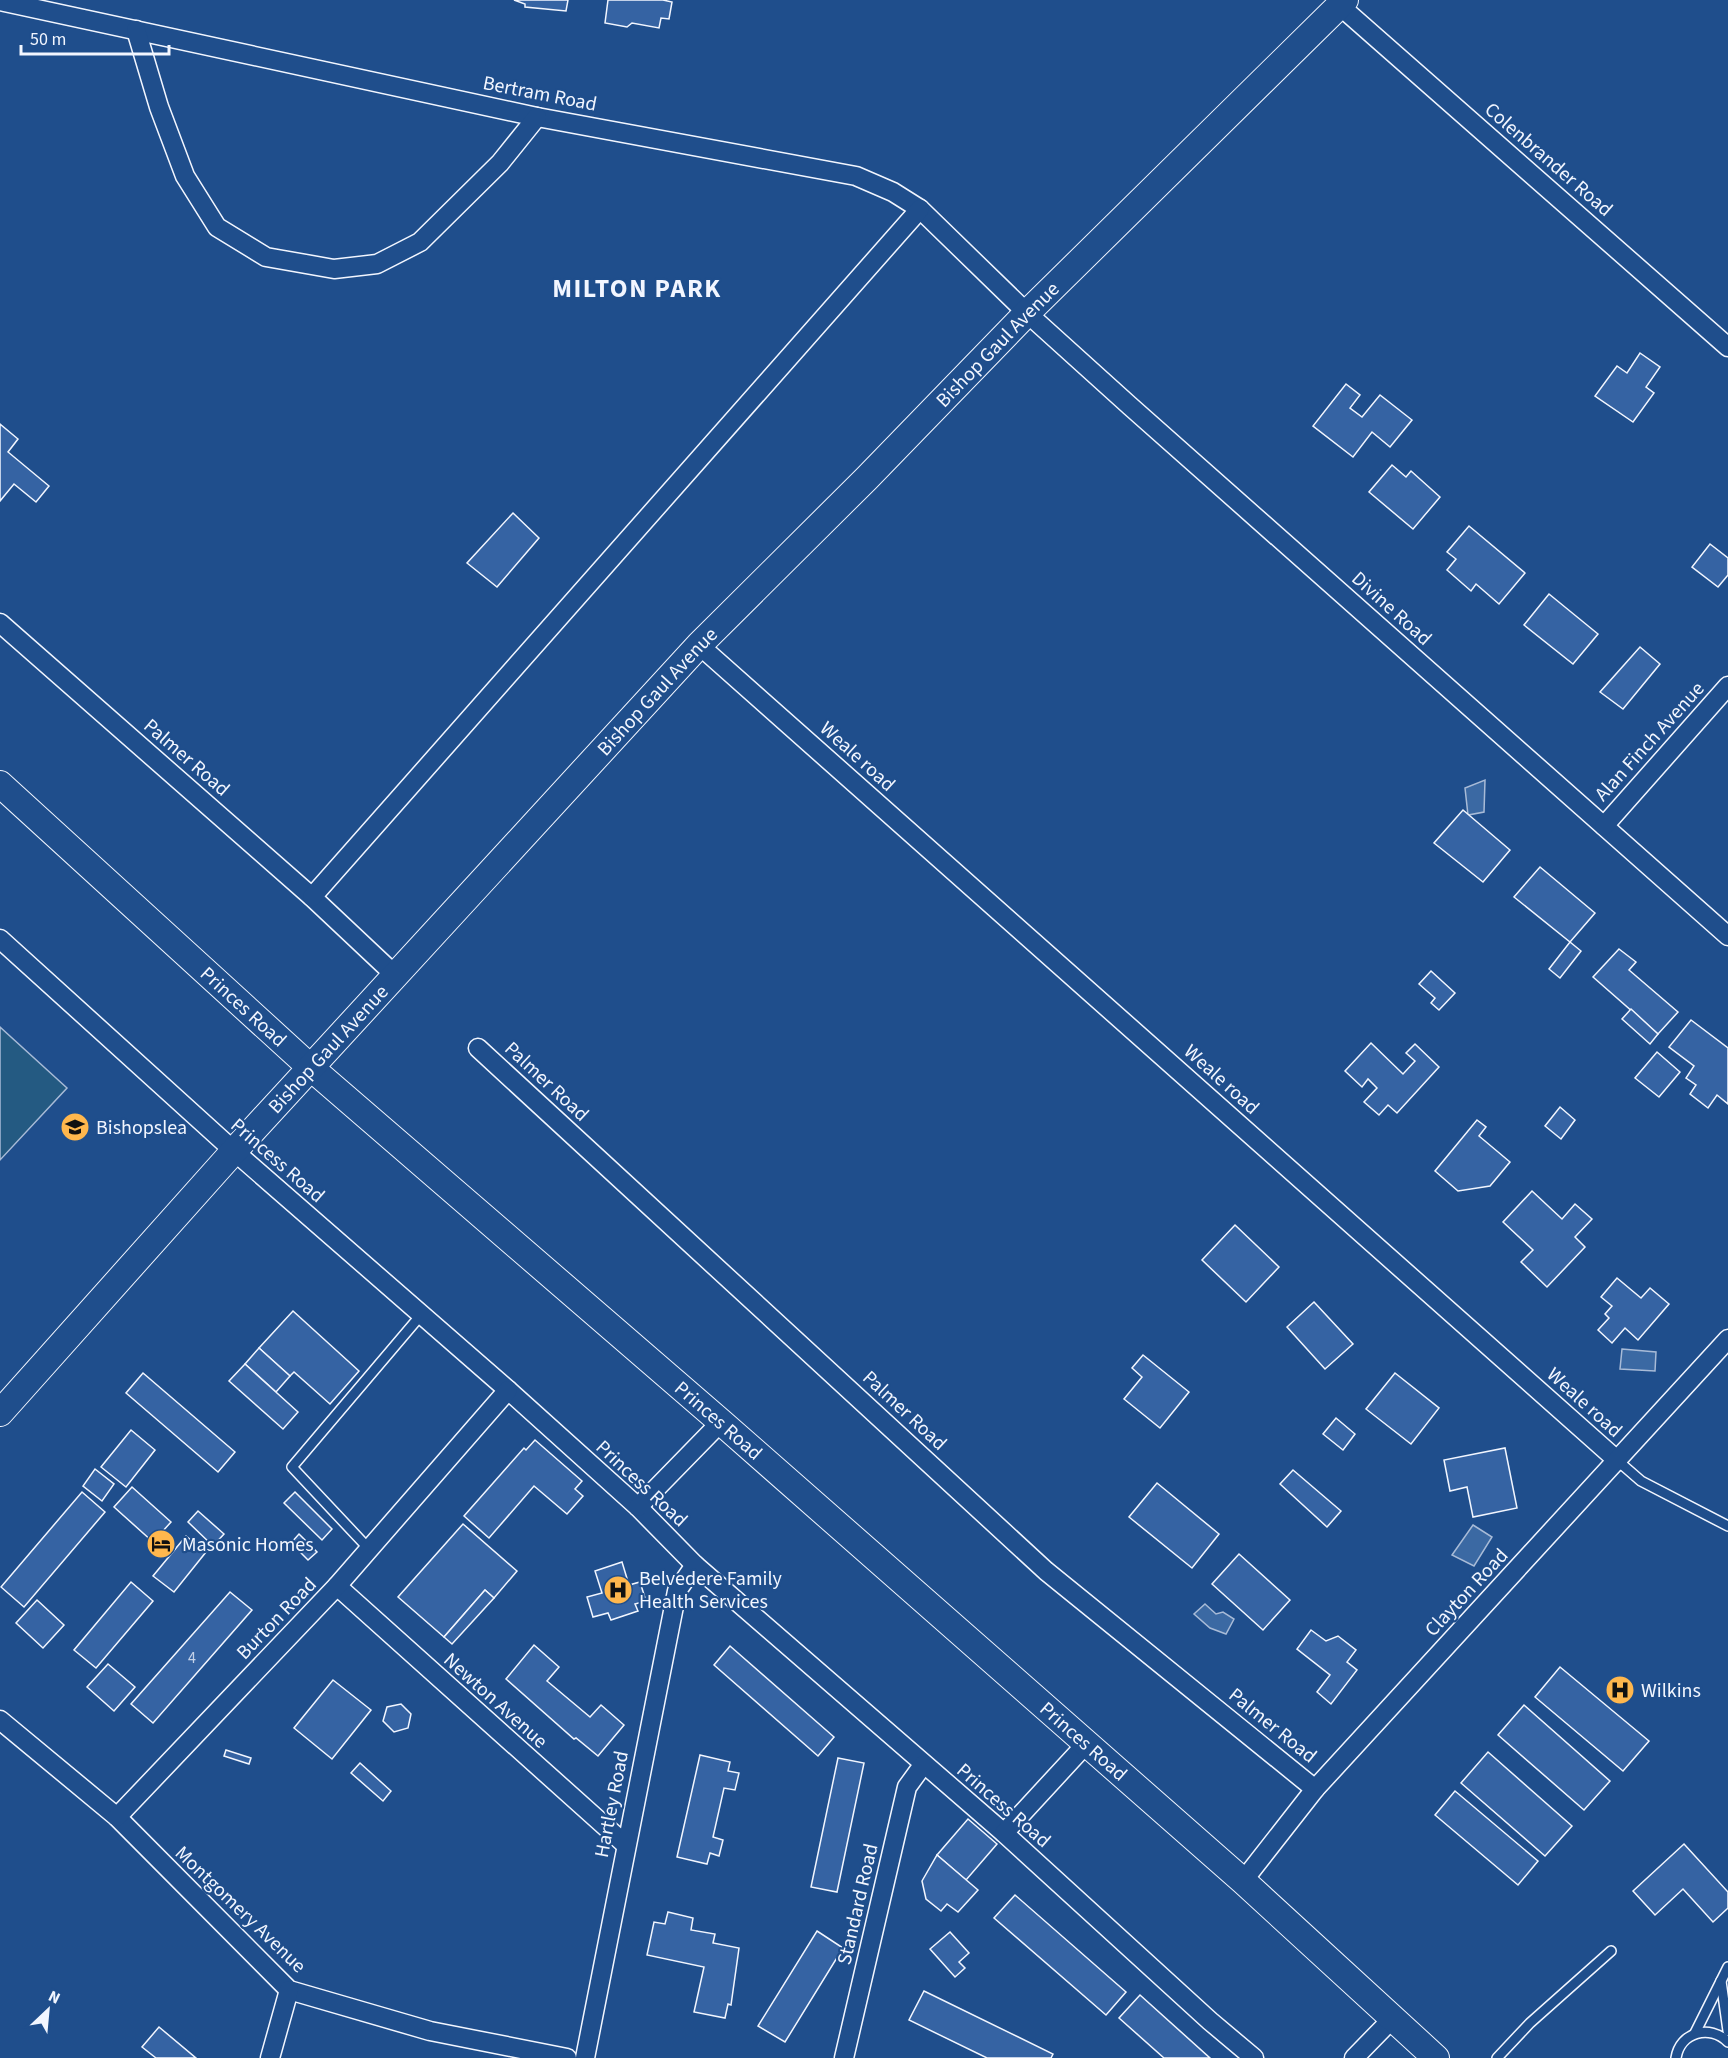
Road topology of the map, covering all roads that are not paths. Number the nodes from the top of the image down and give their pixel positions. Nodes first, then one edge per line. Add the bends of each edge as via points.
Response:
1 (0, 1) edge
2 (1342, 3) edge
3 (136, 30) junction
4 (537, 117) junction
5 (920, 209) junction
6 (1027, 313) junction
7 (1728, 347) edge
8 (0, 623) edge
9 (699, 645) junction
10 (1728, 686) edge
11 (0, 784) edge
12 (1604, 826) junction
13 (312, 897) junction
14 (1728, 936) edge
15 (0, 939) edge
16 (396, 975) junction
17 (478, 1048) dead end
18 (310, 1067) junction
19 (234, 1151) junction
20 (421, 1315) junction
21 (1728, 1339) edge
22 (508, 1390) junction
23 (0, 1413) edge
24 (721, 1422) junction
25 (1618, 1461) junction
26 (638, 1507) junction
27 (1728, 1526) edge
28 (369, 1549) junction
29 (695, 1565) junction
30 (337, 1587) junction
31 (0, 1720) edge
32 (1086, 1743) junction
33 (923, 1765) junction
34 (1316, 1789) junction
35 (117, 1817) junction
36 (1004, 1833) junction
37 (626, 1845) junction
38 (1243, 1881) junction
39 (1611, 1951) dead end
40 (1728, 1967) edge
41 (1721, 1981) junction
42 (289, 1990) junction
43 (1393, 2018) junction
44 (1728, 2031) edge
45 (1695, 2033) junction
46 (1728, 2042) edge
47 (270, 2058) edge
48 (567, 2058) edge
49 (585, 2058) edge
50 (844, 2058) edge
51 (1254, 2058) edge
52 (1354, 2058) edge
53 (1436, 2058) edge
54 (1497, 2058) edge
55 (1676, 2058) edge

1 - 3 street, Bertram Road
2 - 6 main road, Bishop Gaul Avenue
2 - 7 street, Colenbrander Road
3 - 4 street, Bertram Road
3 - 4 street via 185,176 217,227 266,257 334,269 377,264 420,242 500,163
4 - 5 street, Bertram Road via 856,176
5 - 6 street, Bertram Road
5 - 13 street
6 - 9 main road, Bishop Gaul Avenue
6 - 12 street, Divine Road
8 - 13 street, Palmer Road
9 - 16 main road, Bishop Gaul Avenue
9 - 25 street, Weale road
10 - 12 street, Alan Finch Avenue
11 - 18 main road, Princes Road
12 - 14 street, Divine Road
13 - 16 street, Palmer Road
15 - 19 street, Princess Road
16 - 18 main road, Bishop Gaul Avenue
17 - 34 street, Palmer Road via 1046,1571
18 - 19 main road, Bishop Gaul Avenue
18 - 24 main road, Princes Road
19 - 20 street, Princess Road
19 - 23 main road, Bishop Gaul Avenue
20 - 22 street, Princess Road
20 - 28 lane via 292,1467
21 - 25 street, Clayton Road
22 - 26 street, Princess Road
22 - 28 street, Burton Road
24 - 26 street
24 - 32 main road, Princes Road
25 - 27 lane, Weale road via 1641,1481
25 - 34 street, Clayton Road
26 - 29 street, Princess Road
28 - 30 street, Burton Road
29 - 33 street, Princess Road
29 - 37 street, Hartley Road via 677,1591
30 - 35 street, Burton Road
30 - 37 street, Newton Avenue
31 - 35 street, Montgomery Avenue
32 - 36 street
32 - 38 main road, Princes Road
33 - 36 street, Princess Road
33 - 50 street, Standard Road via 907,1787
34 - 38 street, Clayton Road
35 - 42 street, Montgomery Avenue
36 - 51 street, Princess Road
37 - 49 street, Hartley Road
38 - 43 main road, Princes Road
39 - 54 lane
40 - 41 lane
41 - 44 lane
41 - 45 lane
42 - 47 street
42 - 48 street, Montgomery Avenue via 430,2031
43 - 52 street
43 - 53 main road, Princes Road
45 - 46 lane via 1714,2032
45 - 55 lane via 1680,2046

